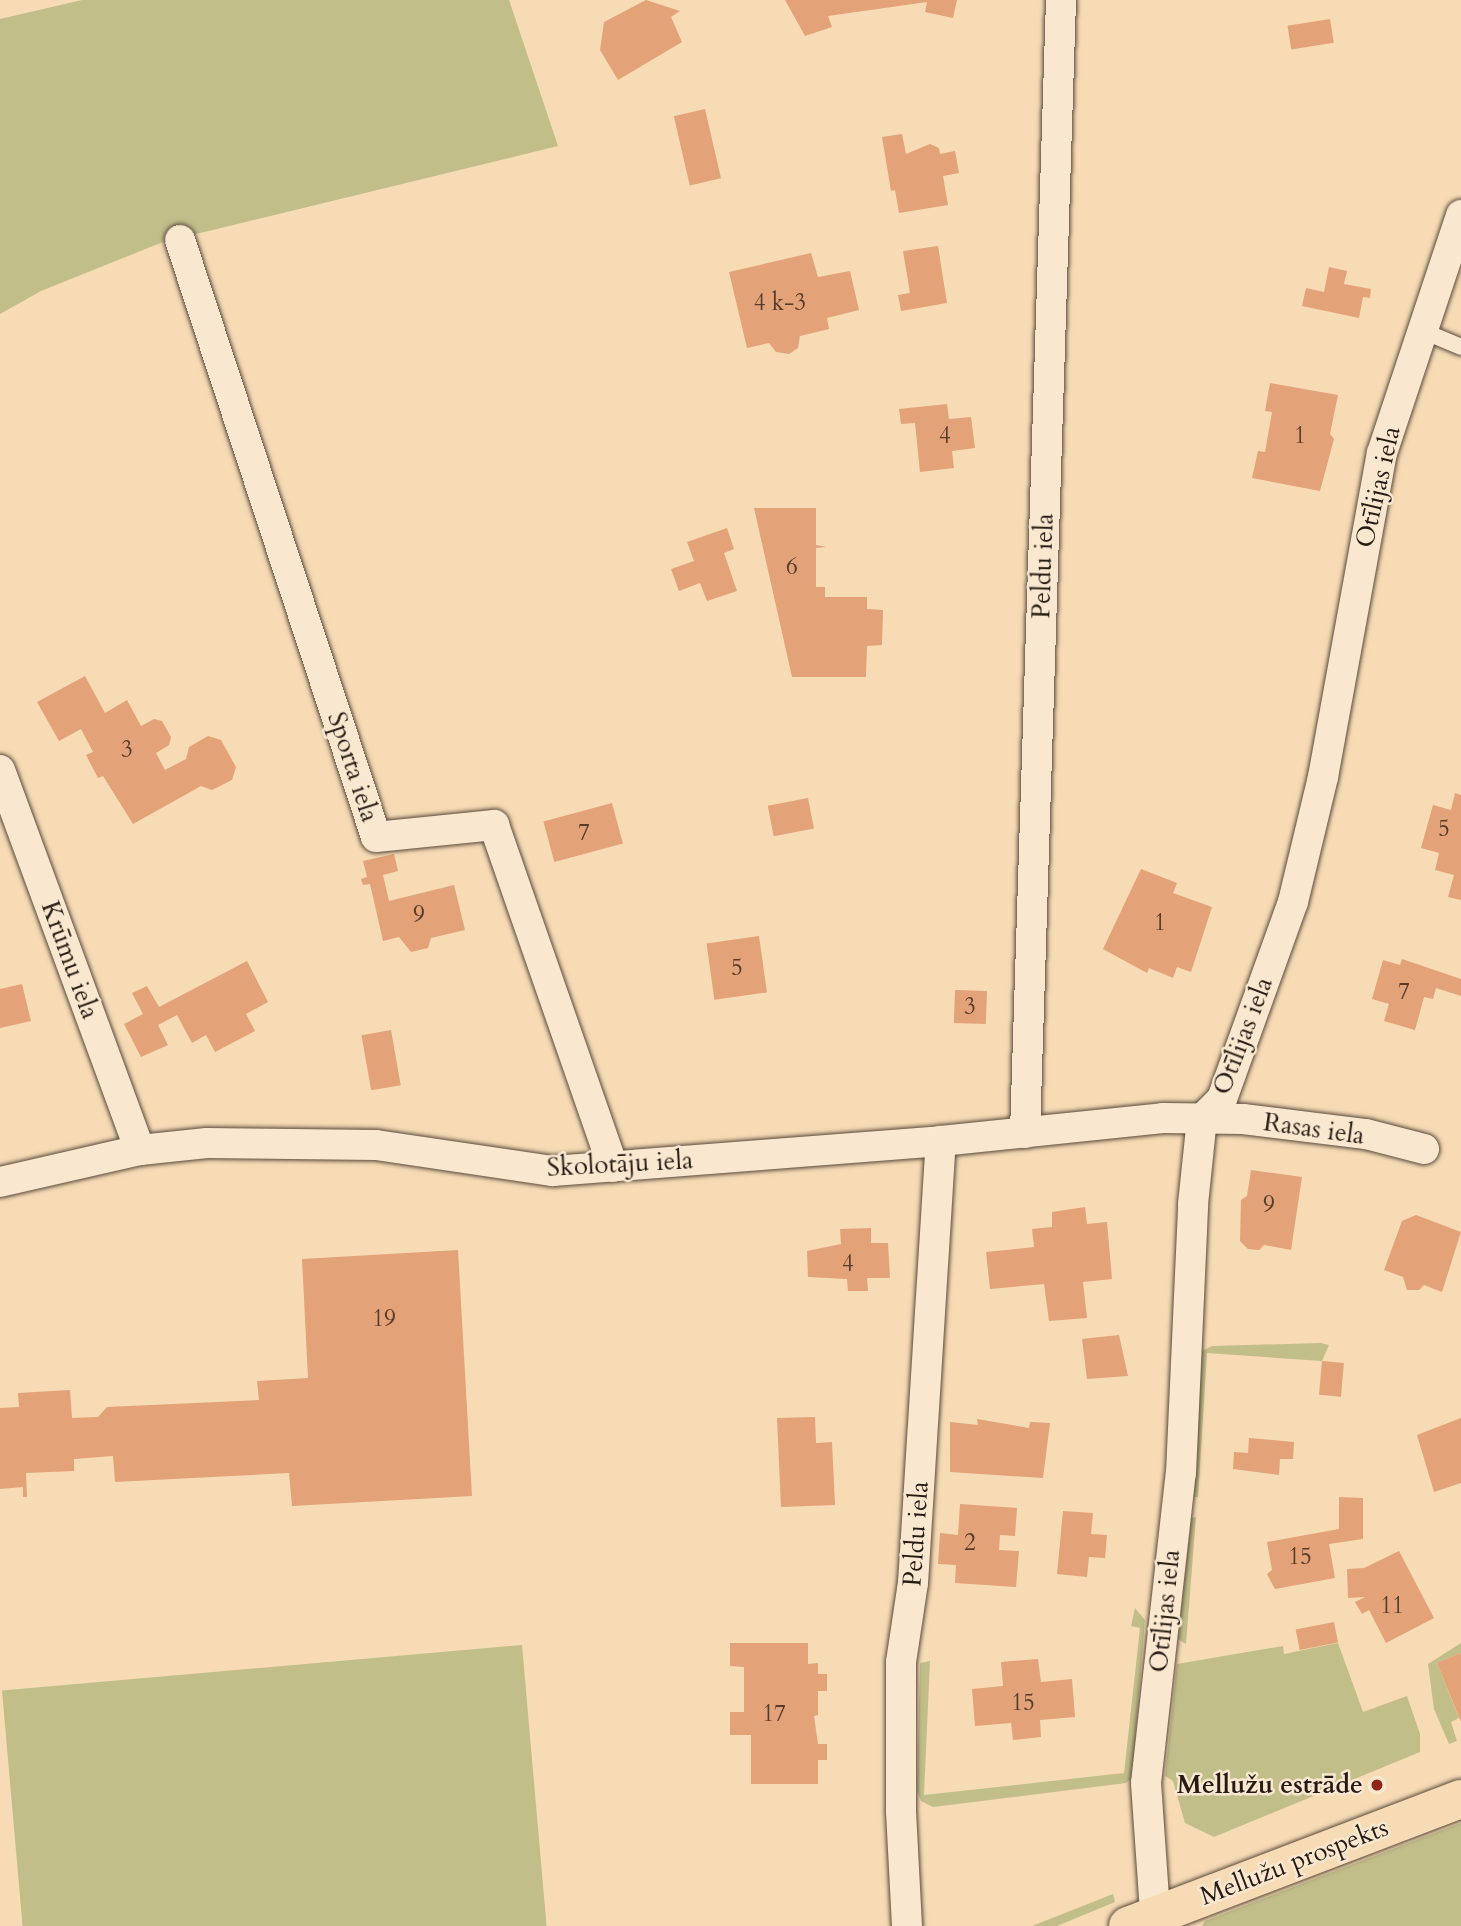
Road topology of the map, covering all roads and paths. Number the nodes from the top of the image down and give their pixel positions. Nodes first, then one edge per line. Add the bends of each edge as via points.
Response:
1 (1061, 0) edge
2 (1461, 215) edge
3 (180, 240) dead end
4 (1423, 331) junction
5 (1461, 347) edge
6 (0, 770) edge
7 (1202, 1119) junction
8 (1025, 1133) junction
9 (942, 1141) junction
10 (1424, 1149) dead end
11 (140, 1150) junction
12 (613, 1167) junction
13 (0, 1182) edge
14 (1461, 1799) edge
15 (1146, 1923) edge
16 (907, 1926) edge

1 - 8 street, Peldu iela
2 - 4 street, Otīlijas iela
3 - 12 street, Sporta iela via 376,837 494,825
4 - 5 lane
4 - 7 street, Otīlijas iela via 1382,453 1323,777 1293,902 1222,1099
6 - 11 street, Krūmu iela
7 - 8 street, Skolotāju iela via 1163,1118
7 - 10 street, Rasas iela via 1243,1119 1366,1135
7 - 15 street, Otīlijas iela via 1193,1204 1181,1473 1146,1783
8 - 9 street, Skolotāju iela
9 - 12 street, Skolotāju iela
9 - 16 street, Peldu iela via 913,1583 901,1662
11 - 12 street, Skolotāju iela via 207,1143 376,1145 553,1171
11 - 13 street, Skolotāju iela
14 - 15 main road, Mellužu prospekts

